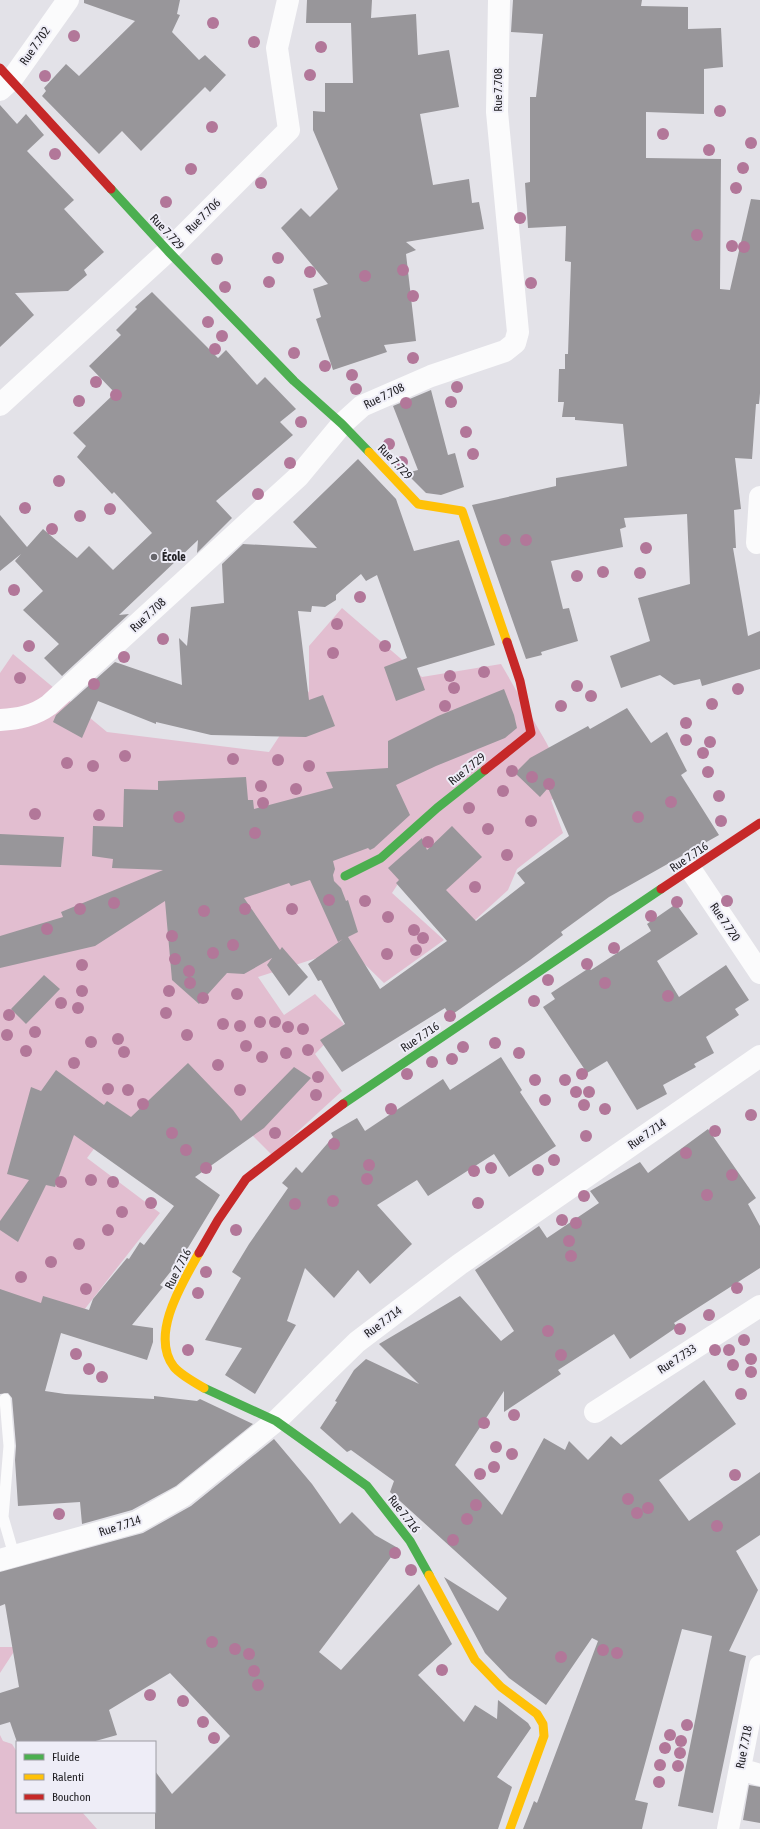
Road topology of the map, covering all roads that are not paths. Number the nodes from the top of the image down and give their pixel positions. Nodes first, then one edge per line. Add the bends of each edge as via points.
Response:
1 (68, 0) edge
2 (288, 0) edge
3 (499, 0) edge
4 (4, 79) edge
5 (168, 251) junction
6 (0, 405) edge
7 (342, 424) junction
8 (760, 497) edge
9 (758, 543) dead end
10 (0, 720) edge
11 (760, 823) edge
12 (691, 870) junction
13 (345, 876) dead end
14 (760, 973) edge
15 (760, 1056) edge
16 (760, 1306) edge
17 (5, 1399) dead end
18 (595, 1412) dead end
19 (276, 1421) junction
20 (7, 1558) edge
21 (760, 1666) edge
22 (750, 1772) edge
23 (510, 1829) edge
24 (728, 1829) edge

1 - 4 street, Rue 7.702
2 - 5 street, Rue 7.706 via 277,48 288,130
3 - 7 street, Rue 7.708 via 497,112 518,332 514,343 505,351 402,387 362,406
4 - 5 street, Rue 7.729 via 29,100
5 - 6 street, Rue 7.706
5 - 7 street, Rue 7.729 via 294,381
7 - 10 street, Rue 7.708 via 298,477 49,705 40,712 16,719
7 - 13 street, Rue 7.729 via 418,504 462,511 520,681 531,733 437,808 380,858
8 - 9 street
11 - 12 street, Rue 7.716
12 - 14 street, Rue 7.720
12 - 19 street, Rue 7.716 via 349,1099 246,1179 218,1220 183,1282 165,1327 166,1349 174,1367 199,1385
15 - 19 street, Rue 7.714 via 460,1264 357,1342
16 - 18 street, Rue 7.733
17 - 20 lane via 9,1446 3,1517
19 - 20 street, Rue 7.714 via 182,1496 137,1522
19 - 23 street, Rue 7.716 via 367,1486 410,1541 475,1660 500,1687 537,1714 543,1724 544,1736
21 - 22 street, Rue 7.718
22 - 24 street, Rue 7.718

